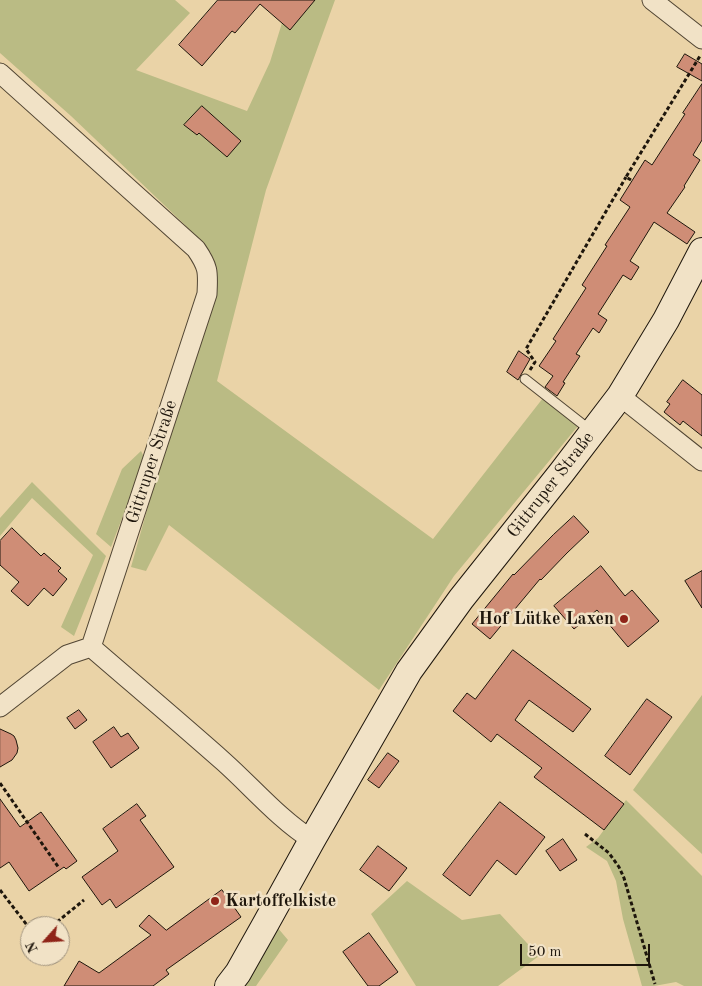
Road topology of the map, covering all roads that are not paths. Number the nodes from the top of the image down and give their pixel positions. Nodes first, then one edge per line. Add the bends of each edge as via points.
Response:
1 (652, 0) edge
2 (702, 39) edge
3 (0, 73) edge
4 (702, 251) edge
5 (525, 379) road end
6 (620, 396) junction
7 (593, 432) junction
8 (702, 462) edge
9 (91, 647) junction
10 (0, 707) edge
11 (312, 840) junction
12 (228, 986) edge

1 - 2 street
3 - 9 street, Gittruper Straße via 196,250 206,263 207,294
4 - 6 street, Gittruper Straße via 666,320
5 - 7 lane
6 - 7 street, Gittruper Straße
6 - 8 street
7 - 11 street, Gittruper Straße via 460,599 409,671
9 - 10 street via 67,655
9 - 11 street via 225,763 289,824
11 - 12 street, Gittruper Straße via 262,932

